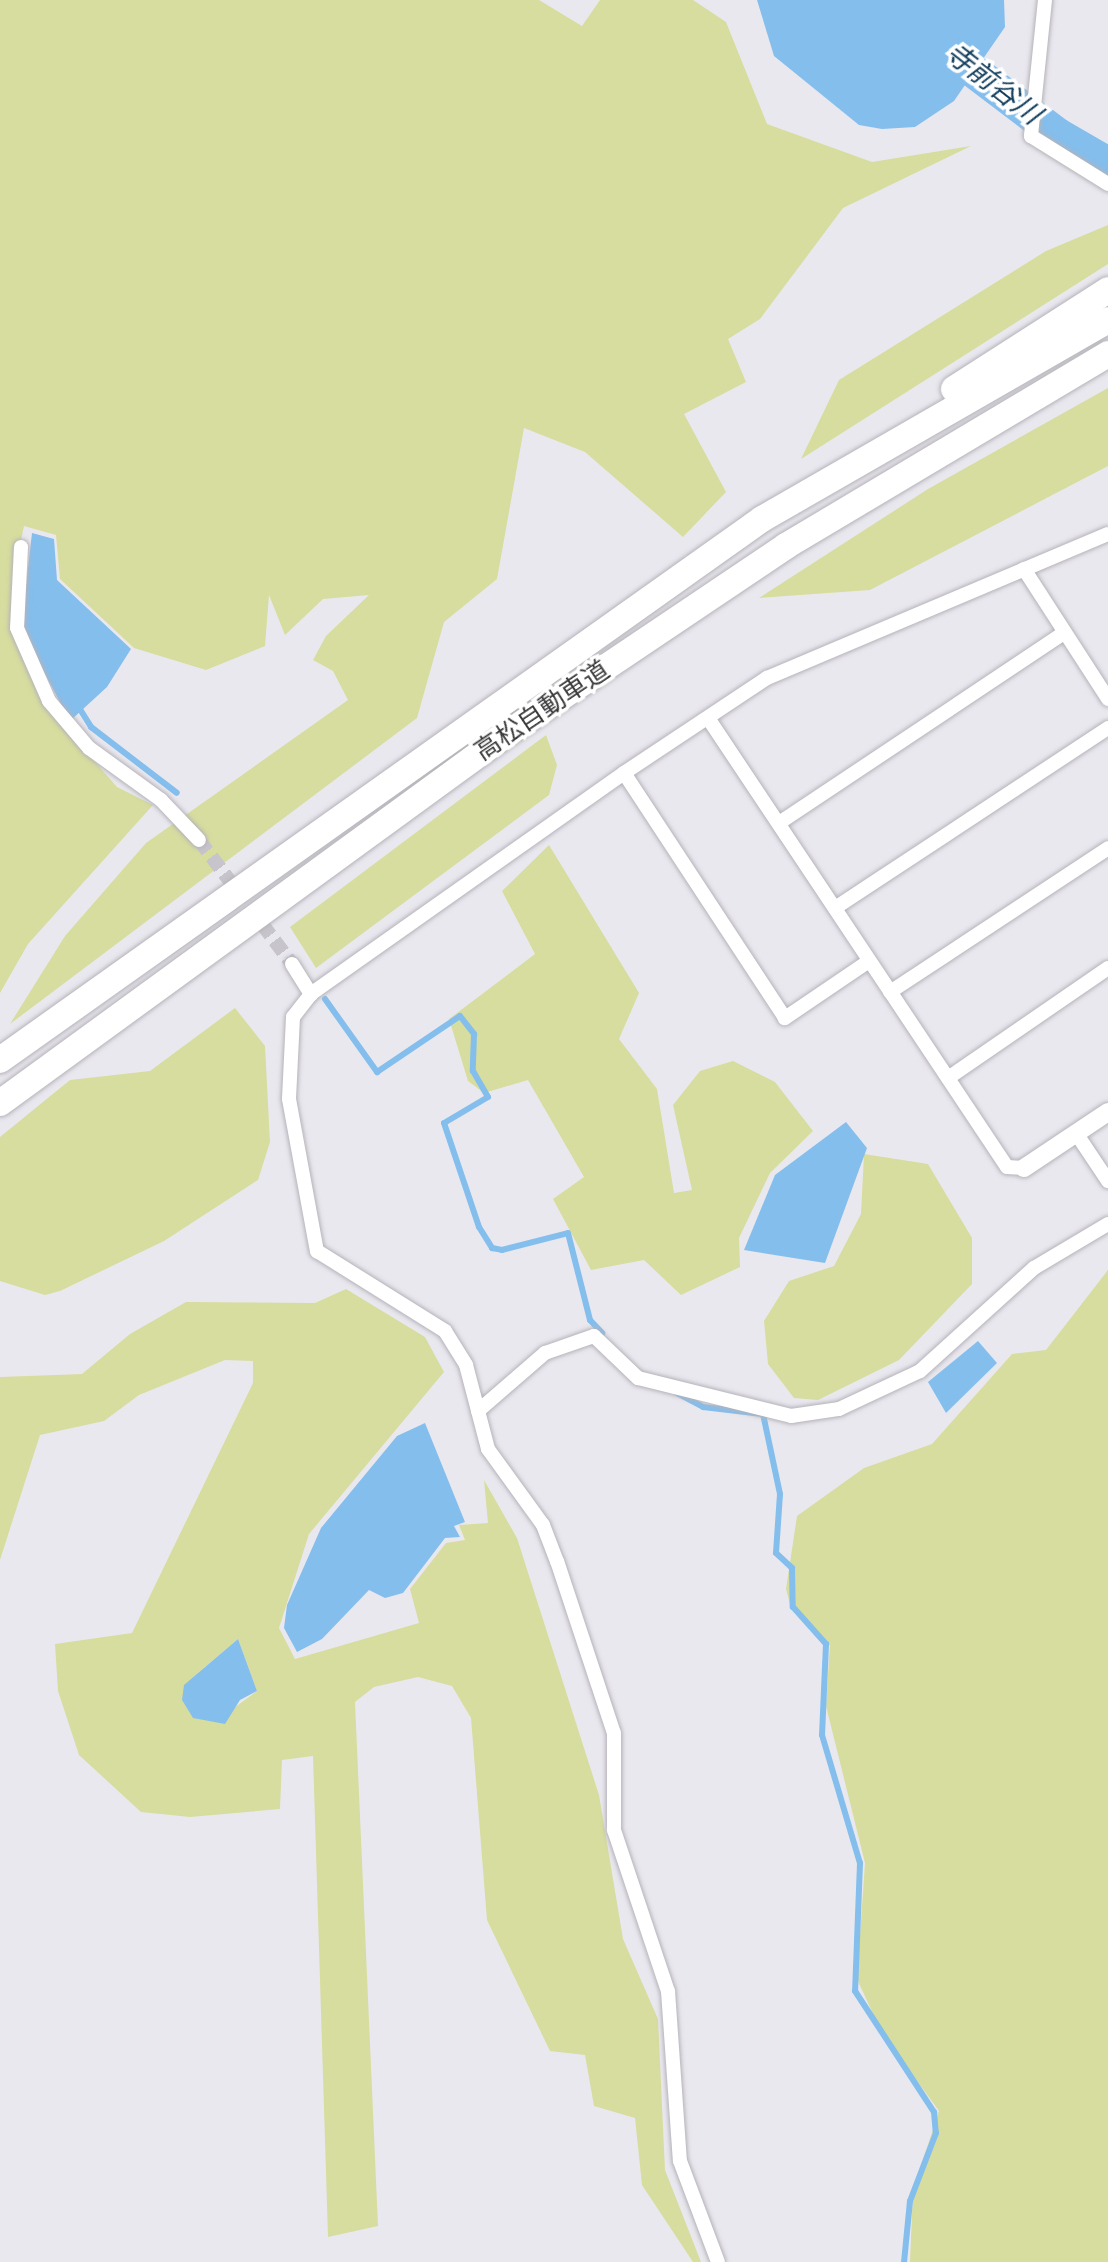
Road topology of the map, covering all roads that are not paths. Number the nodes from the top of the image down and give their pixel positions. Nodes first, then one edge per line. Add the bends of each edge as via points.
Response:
1 (1045, 0) edge
2 (1108, 184) edge
3 (1108, 290) edge
4 (1108, 320) edge
5 (1108, 354) edge
6 (762, 519) junction
7 (1108, 534) edge
8 (21, 547) dead end
9 (1024, 569) junction
10 (1064, 633) junction
11 (1108, 699) edge
12 (708, 718) junction
13 (1108, 728) edge
14 (624, 773) junction
15 (779, 823) junction
16 (199, 840) tunnel mouth
17 (1108, 848) edge
18 (835, 908) junction
19 (869, 961) junction
20 (292, 964) tunnel mouth
21 (1108, 968) edge
22 (890, 992) junction
23 (311, 994) junction
24 (0, 1060) edge
25 (948, 1078) junction
26 (0, 1103) edge
27 (1108, 1112) edge
28 (1076, 1133) junction
29 (1024, 1168) joint
30 (1108, 1181) edge
31 (1108, 1224) edge
32 (478, 1411) junction
33 (718, 2262) edge

1 - 2 street via 1031,136
3 - 6 highway
4 - 6 highway, 高松自動車道
5 - 26 highway, 高松自動車道 via 786,546 521,724
6 - 24 highway, 高松自動車道
7 - 9 street
8 - 16 street via 17,628 49,701 89,748 161,800
9 - 10 street
9 - 12 street via 767,678
10 - 11 street
10 - 15 street
12 - 14 street
12 - 15 street
13 - 18 street
14 - 19 street via 785,1018
14 - 23 street
15 - 18 street
17 - 22 street
18 - 19 street
19 - 22 street
20 - 23 street
21 - 25 street
22 - 25 street
23 - 32 street via 293,1017 287,1049 317,1251 445,1331 466,1365
25 - 29 street via 1007,1167
27 - 28 street
28 - 29 street
28 - 30 street
31 - 32 street via 1034,1268 920,1371 839,1409 791,1416 638,1378 594,1336 545,1353
32 - 33 street via 499,1470 543,1525 604,1692 614,1733 614,1830 672,2011 680,2161

